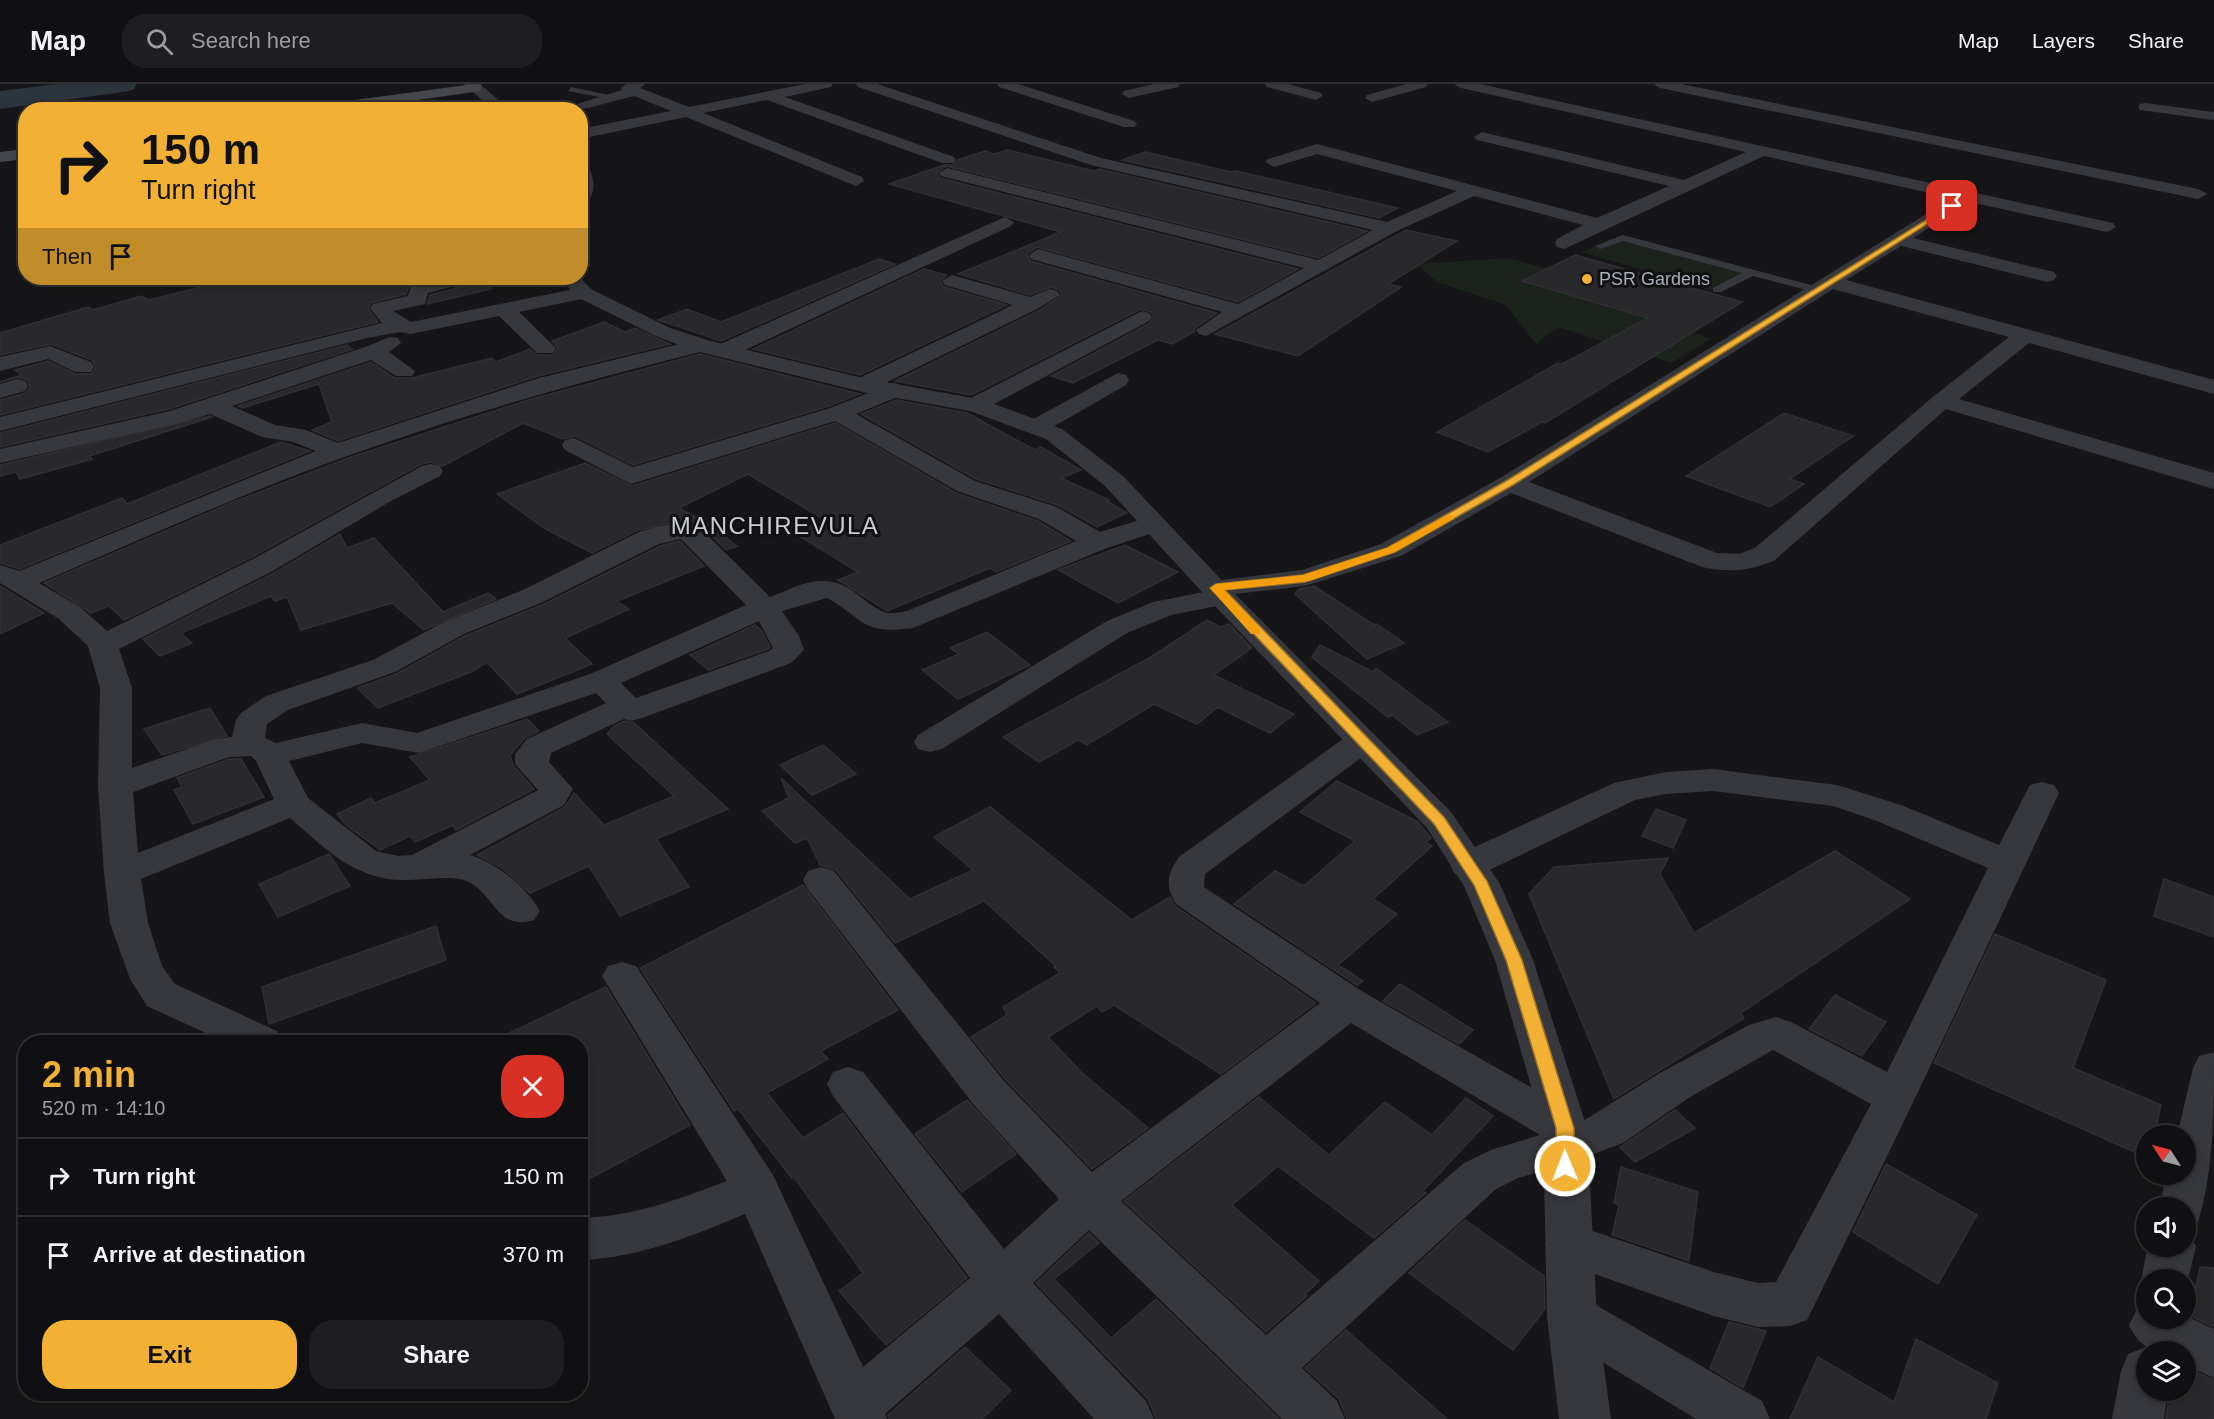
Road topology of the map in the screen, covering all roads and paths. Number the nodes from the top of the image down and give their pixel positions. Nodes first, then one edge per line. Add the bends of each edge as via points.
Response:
1 (736, 84) edge
2 (826, 84) edge
3 (864, 84) edge
4 (1004, 84) edge
5 (1173, 84) edge
6 (1272, 84) edge
7 (1421, 84) edge
8 (1461, 84) edge
9 (1660, 84) edge
10 (636, 87) edge
11 (477, 89) edge
12 (571, 89) dead end
13 (1550, 91) dead end
14 (1129, 94) dead end
15 (768, 96) junction
16 (1316, 96) dead end
17 (609, 97) junction
18 (1372, 98) dead end
19 (1527, 99) junction
20 (374, 102) edge
21 (409, 102) edge
22 (493, 102) edge
23 (588, 103) edge
24 (2145, 108) dead end
25 (687, 112) junction
26 (2214, 116) edge
27 (1129, 124) dead end
28 (588, 132) edge
29 (1482, 136) dead end
30 (18, 147) edge
31 (0, 149) edge
32 (1764, 150) junction
33 (18, 155) edge
34 (0, 158) edge
35 (1274, 162) dead end
36 (856, 181) dead end
37 (1685, 185) junction
38 (1474, 190) junction
39 (2198, 194) dead end
40 (1969, 195) junction
41 (1005, 222) dead end
42 (1599, 224) junction
43 (2107, 227) dead end
44 (1389, 228) junction
45 (1900, 240) junction
46 (1564, 243) dead end
47 (1600, 246) dead end
48 (1038, 255) dead end
49 (1320, 266) junction
50 (1752, 272) junction
51 (2047, 276) dead end
52 (952, 281) dead end
53 (437, 285) edge
54 (577, 285) edge
55 (1825, 286) junction
56 (1717, 290) dead end
57 (502, 308) junction
58 (1240, 311) junction
59 (1142, 317) dead end
60 (406, 327) junction
61 (1206, 330) dead end
62 (2024, 336) junction
63 (545, 348) dead end
64 (712, 348) junction
65 (373, 352) junction
66 (0, 364) edge
67 (83, 367) dead end
68 (404, 371) dead end
69 (1118, 380) dead end
70 (2214, 387) edge
71 (879, 388) junction
72 (1942, 401) junction
73 (975, 405) junction
74 (212, 406) junction
75 (838, 413) junction
76 (0, 424) edge
77 (404, 425) dead end
78 (1036, 427) junction
79 (574, 445) dead end
80 (338, 451) junction
81 (0, 456) edge
82 (431, 471) dead end
83 (2214, 481) edge
84 (1509, 483) junction
85 (1154, 524) junction
86 (1097, 542) junction
87 (8, 577) edge
88 (1219, 592) junction
89 (764, 608) junction
90 (103, 645) junction
91 (601, 681) junction
92 (626, 706) junction
93 (1362, 741) junction
94 (930, 742) dead end
95 (258, 750) junction
96 (115, 786) junction
97 (2042, 793) dead end
98 (294, 804) junction
99 (2010, 863) junction
100 (1468, 865) junction
101 (418, 867) junction
102 (122, 873) junction
103 (821, 880) dead end
104 (521, 911) dead end
105 (622, 976) dead end
106 (1349, 1003) junction
107 (247, 1035) edge
108 (2214, 1068) edge
109 (848, 1084) dead end
110 (1896, 1097) junction
111 (1565, 1137) junction
112 (757, 1189) junction
113 (2185, 1197) edge
114 (1089, 1200) junction
115 (588, 1239) edge
116 (1569, 1244) junction
117 (1001, 1282) junction
118 (1572, 1317) junction
119 (2154, 1329) edge
120 (2214, 1354) edge
121 (1264, 1369) junction
122 (859, 1412) edge
123 (1128, 1419) edge
124 (1319, 1419) edge
125 (1585, 1419) edge
126 (1744, 1419) edge
127 (2138, 1419) edge

1 - 15 street
2 - 15 street
3 - 44 street via 1097,162
4 - 27 street
5 - 14 street
6 - 16 street
7 - 18 street
8 - 19 street
9 - 39 street
10 - 17 street
10 - 25 street
11 - 20 main road
11 - 21 main road
11 - 22 street
12 - 17 lane
13 - 19 street
15 - 25 street
15 - 49 street via 948,167
17 - 23 street
19 - 32 street
24 - 26 street
25 - 28 street
25 - 36 street
29 - 37 street
30 - 31 main road
32 - 37 street
32 - 40 street
33 - 34 main road
35 - 38 street via 1317,148
37 - 42 street
38 - 42 street
38 - 44 street
40 - 43 street
40 - 45 street
41 - 64 street
42 - 46 street
44 - 49 street
45 - 51 street
45 - 55 street
47 - 50 lane via 1623,238
48 - 58 street
49 - 58 street
50 - 55 lane
50 - 56 lane
52 - 71 street via 1041,300
53 - 60 street via 418,290 418,300 380,308 383,314
54 - 57 street
54 - 64 street via 663,332
55 - 62 street
55 - 84 street
57 - 60 street
57 - 63 street
58 - 61 street
59 - 73 street
60 - 65 street
60 - 76 street via 367,332
62 - 70 street
62 - 72 street
64 - 71 street
64 - 80 street via 548,383
65 - 68 street
65 - 74 street
66 - 67 street via 50,352
69 - 78 street
71 - 73 street
71 - 75 street
72 - 83 street
72 - 84 street via 1765,554 1736,564 1712,561
73 - 78 street
74 - 80 street via 270,432 298,435
74 - 81 street
75 - 79 street via 631,476
75 - 86 street via 966,486 1048,513
77 - 80 street
78 - 85 street via 1054,434 1114,481
80 - 87 street
82 - 90 street via 263,565
84 - 88 street via 1391,550 1305,578
85 - 86 street
85 - 88 street
86 - 89 street via 913,619 876,620 844,596 826,589
87 - 90 street via 76,616
88 - 93 street
88 - 94 street via 1163,608 1117,627
89 - 91 street
89 - 92 street via 787,641 789,650 784,654 631,711
89 - 95 street via 690,533 668,532 533,596 454,628 384,666 277,703 252,720
90 - 96 street via 116,688
91 - 92 street
91 - 95 street via 419,743 362,734
92 - 101 street via 539,746 532,754 532,764 556,789 552,797
93 - 100 street via 1439,820
93 - 106 street via 1192,866 1184,886 1189,895
95 - 96 street via 225,747
95 - 98 street
96 - 102 street
97 - 99 street
98 - 101 street via 365,861 398,868
98 - 102 street
99 - 100 street via 1837,796 1713,780 1626,791
99 - 110 street
100 - 111 street via 1482,884 1514,960
101 - 104 street via 470,867
102 - 107 street via 129,923 144,969 161,995
103 - 114 street via 989,1094
105 - 112 street
106 - 111 street
106 - 114 street
108 - 113 street
109 - 117 street
110 - 111 street via 1776,1033 1753,1041 1675,1085 1608,1130
110 - 116 street via 1790,1304 1758,1305 1714,1294
111 - 116 street
111 - 121 street via 1480,1176
112 - 115 street via 644,1231 606,1240
112 - 122 street
114 - 117 street
114 - 121 street
116 - 118 street
117 - 122 street
117 - 123 street
118 - 125 street
118 - 126 street
119 - 120 street
119 - 127 street
121 - 124 street

